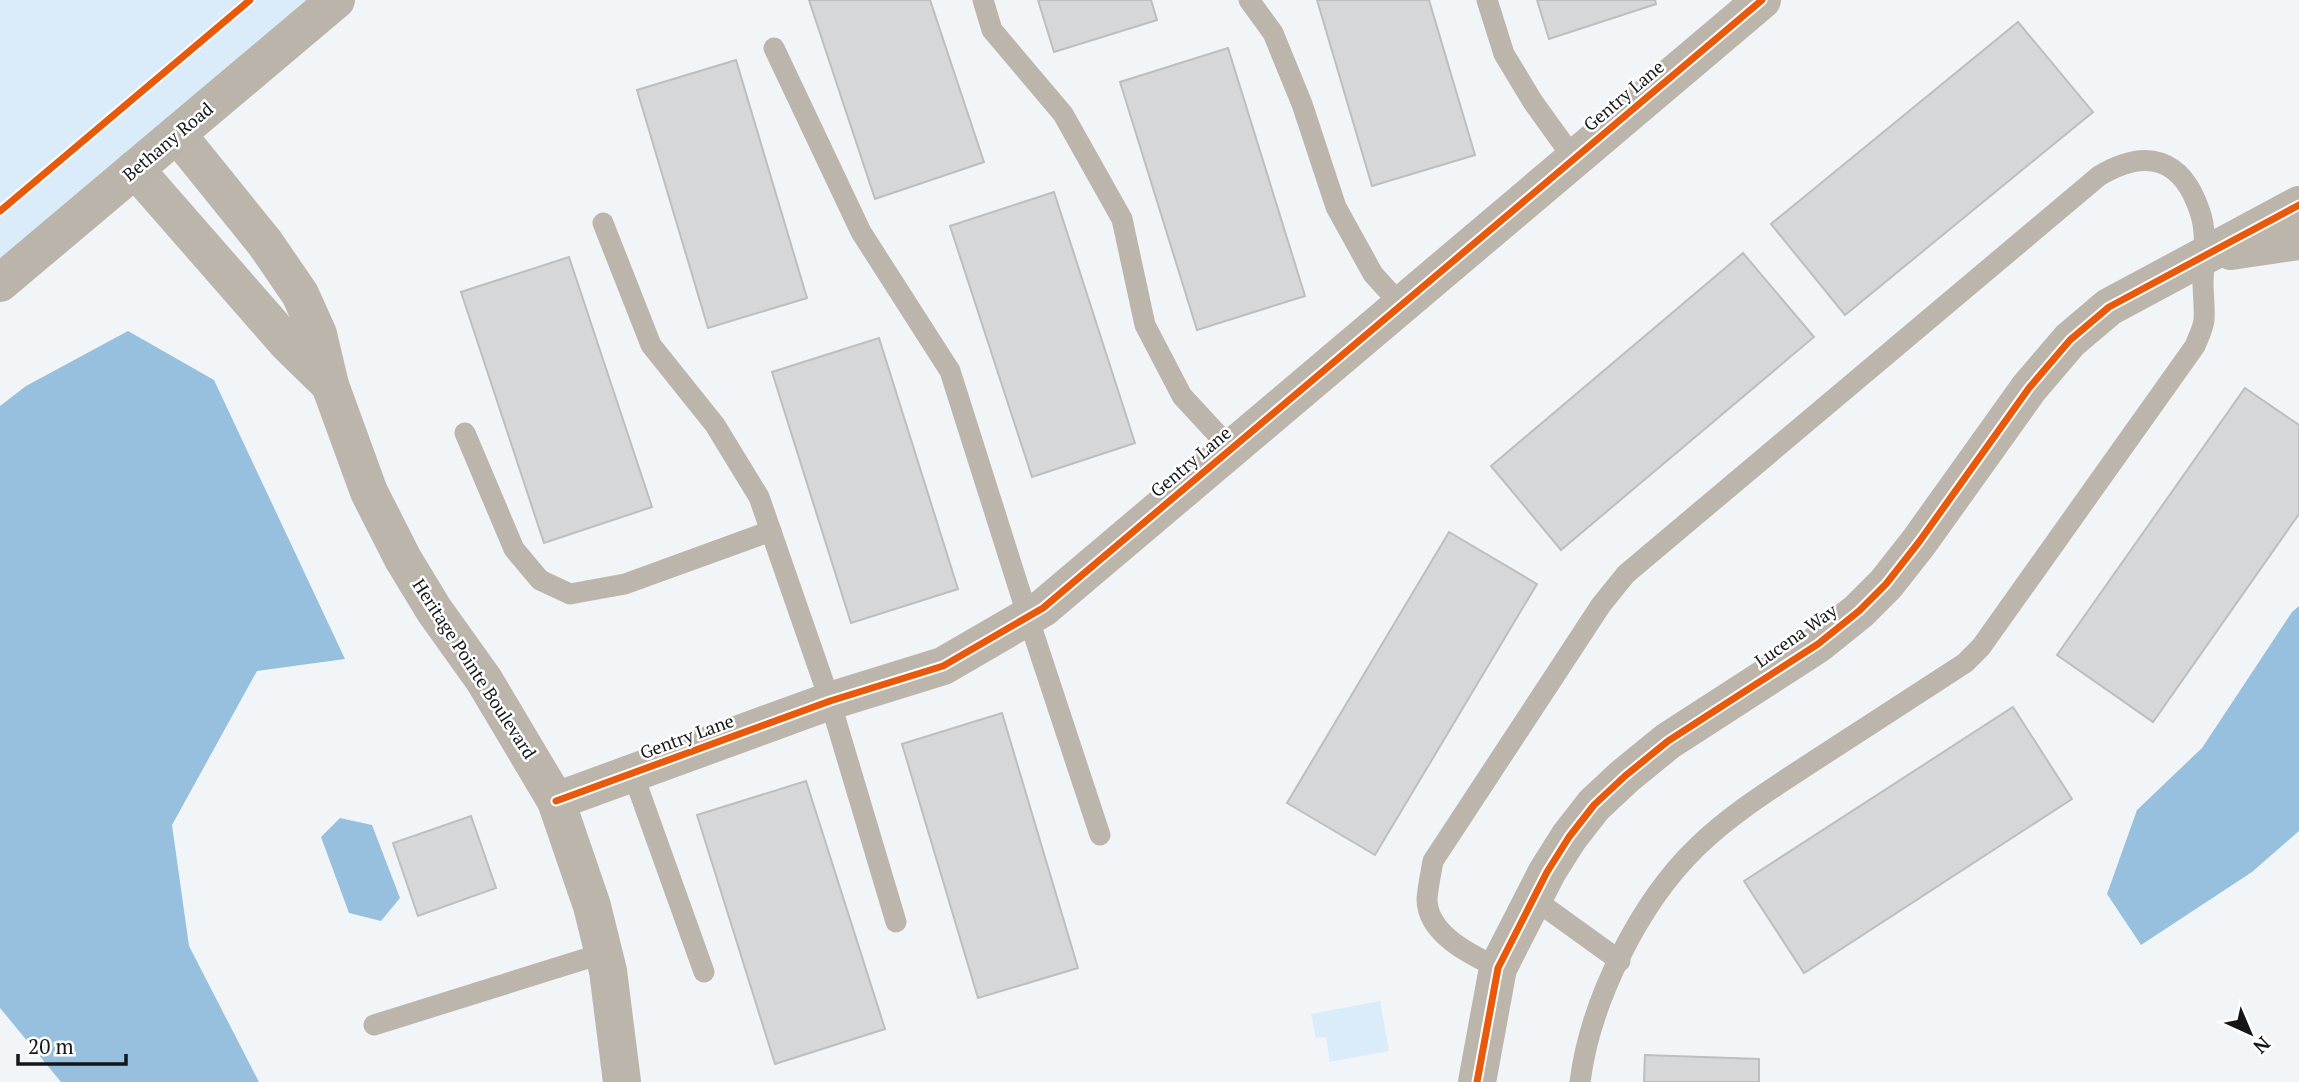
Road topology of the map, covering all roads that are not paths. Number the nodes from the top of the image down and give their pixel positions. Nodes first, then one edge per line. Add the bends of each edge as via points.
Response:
1 (335, 0) edge
2 (983, 0) edge
3 (1249, 0) edge
4 (1487, 0) edge
5 (1746, 5) edge
6 (774, 48) dead end
7 (177, 134) junction
8 (1574, 159) junction
9 (135, 169) junction
10 (2299, 205) edge
11 (603, 223) dead end
12 (2299, 241) edge
13 (2204, 255) junction
14 (0, 283) edge
15 (1401, 306) junction
16 (330, 385) junction
17 (465, 433) dead end
18 (1231, 449) junction
19 (771, 531) junction
20 (1028, 617) junction
21 (830, 701) junction
22 (633, 774) junction
23 (556, 802) junction
24 (1100, 835) dead end
25 (1534, 899) junction
26 (896, 922) dead end
27 (604, 953) junction
28 (1620, 961) junction
29 (1498, 968) junction
30 (704, 972) dead end
31 (374, 1025) dead end
32 (622, 1082) edge
33 (1477, 1082) edge
34 (1580, 1082) edge

1 - 7 main road, Bethany Road
2 - 18 lane via 992,30 1063,114 1122,219 1145,325 1182,396
3 - 15 lane via 1273,33 1293,80 1336,207 1373,274
4 - 8 lane via 1504,54
5 - 8 street, Gentry Lane
6 - 20 lane via 861,232 950,371
7 - 9 main road, Bethany Road
7 - 16 street, Heritage Pointe Boulevard via 300,294 318,334
8 - 15 street, Gentry Lane
9 - 14 main road, Bethany Road
9 - 16 street, Heritage Pointe Boulevard via 288,344
10 - 13 street, Lucena Way
11 - 19 lane via 651,345 715,425 759,496
12 - 13 street
13 - 25 street, Lucena Way via 2109,307 2070,340 2029,388 1886,584 1818,644 1668,741 1625,776 1569,836
13 - 28 lane via 2204,322 2195,346 1981,648 1965,663 1748,804 1697,848 1664,886
13 - 29 lane via 2201,214 2180,174 2152,161 2117,165 1626,575 1601,605 1433,861 1427,901 1435,923 1467,954
15 - 18 street, Gentry Lane
16 - 23 street, Heritage Pointe Boulevard via 369,492 403,559 484,680
17 - 19 lane via 514,549 540,580 570,594 625,584
18 - 20 street, Gentry Lane
19 - 21 lane
20 - 21 street, Gentry Lane via 943,666
20 - 24 lane
21 - 22 street, Gentry Lane
21 - 26 lane
22 - 23 street, Gentry Lane
22 - 30 lane
23 - 27 street, Heritage Pointe Boulevard
25 - 28 lane
25 - 29 street, Lucena Way
27 - 31 lane
27 - 32 street, Heritage Pointe Boulevard
28 - 34 lane via 1600,1004
29 - 33 street, Lucena Way

